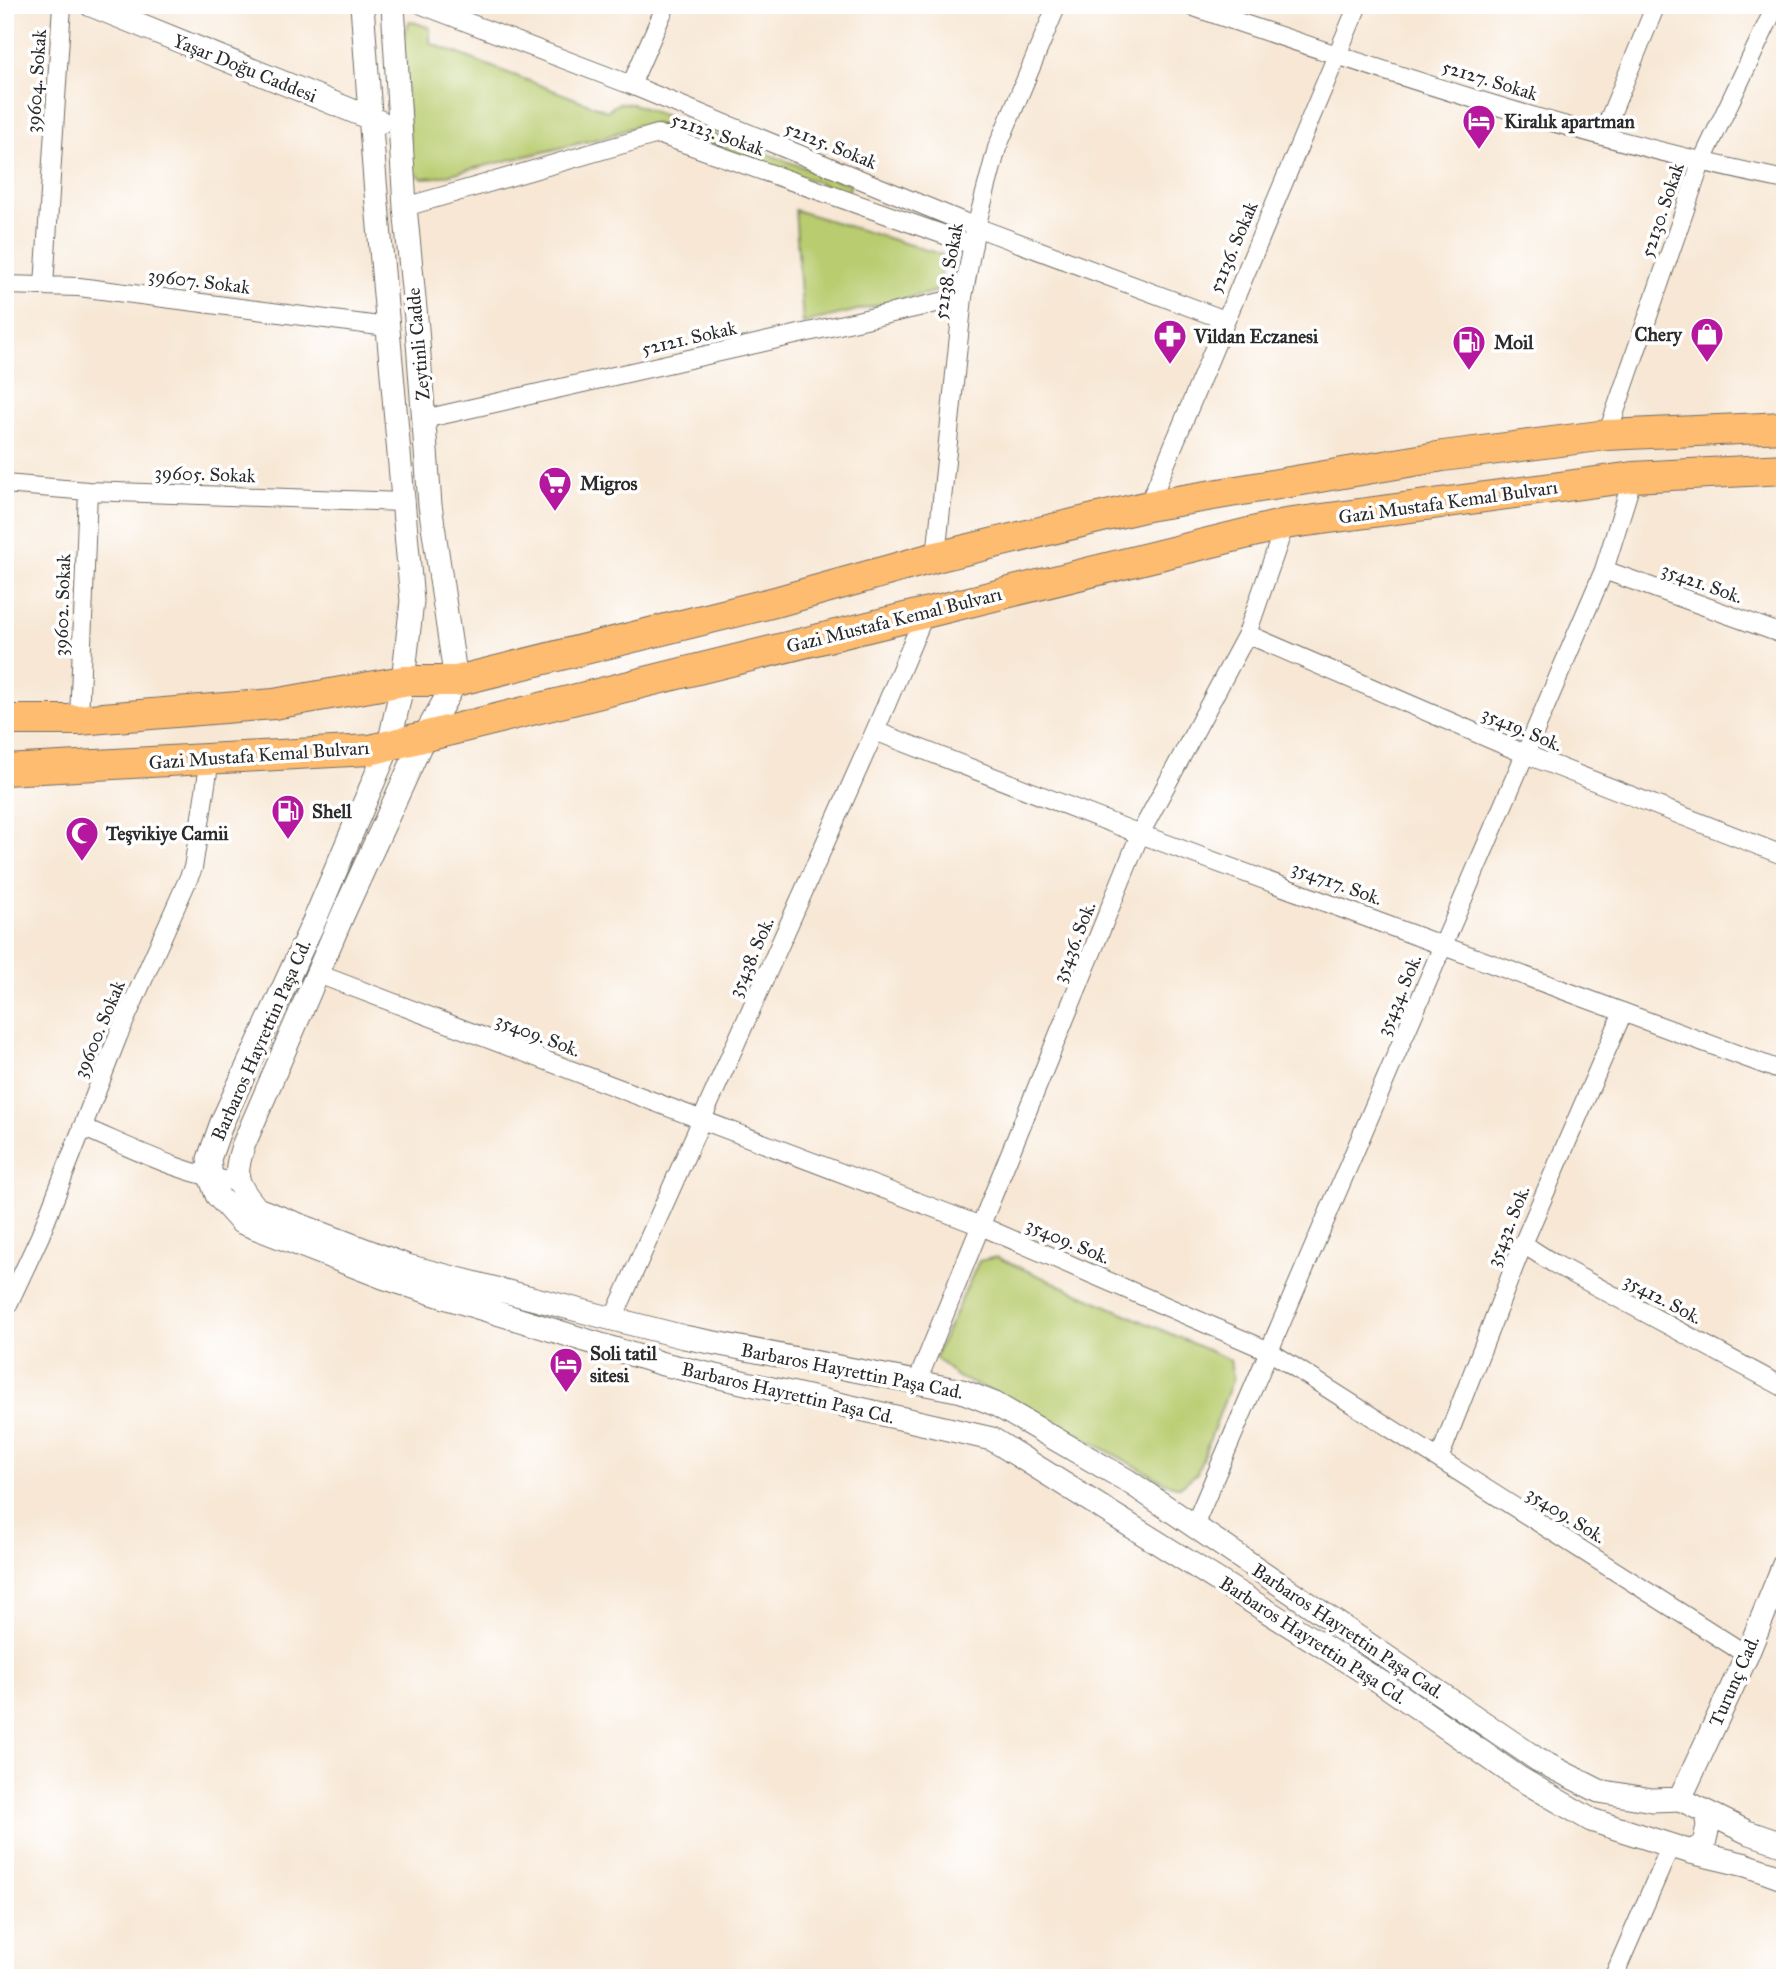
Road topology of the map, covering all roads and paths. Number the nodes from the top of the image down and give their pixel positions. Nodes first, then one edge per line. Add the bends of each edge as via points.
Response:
1 (62, 5) edge
2 (91, 5) edge
3 (362, 5) edge
4 (393, 5) edge
5 (422, 5) edge
6 (666, 5) edge
7 (1057, 5) edge
8 (1188, 5) edge
9 (1359, 5) edge
10 (1656, 5) edge
11 (1776, 5) edge
12 (1337, 56) junction
13 (631, 85) junction
14 (370, 118) junction
15 (399, 130) junction
16 (1602, 136) junction
17 (1701, 163) junction
18 (1785, 180) edge
19 (405, 207) junction
20 (974, 236) junction
21 (5, 285) edge
22 (44, 286) junction
23 (963, 297) junction
24 (1225, 320) junction
25 (387, 327) junction
26 (424, 419) junction
27 (1785, 427) edge
28 (1607, 435) junction
29 (1785, 469) edge
30 (1633, 477) junction
31 (5, 484) edge
32 (88, 491) junction
33 (403, 502) junction
34 (1148, 506) junction
35 (1285, 524) junction
36 (936, 557) junction
37 (1604, 570) junction
38 (926, 611) junction
39 (1247, 634) junction
40 (1785, 635) edge
41 (403, 681) junction
42 (456, 681) junction
43 (5, 720) edge
44 (79, 720) junction
45 (875, 731) junction
46 (424, 737) junction
47 (389, 745) junction
48 (1525, 754) junction
49 (210, 759) junction
50 (5, 770) edge
51 (1140, 834) junction
52 (1785, 856) edge
53 (1444, 945) junction
54 (318, 974) junction
55 (1623, 1012) junction
56 (1785, 1072) edge
57 (702, 1120) junction
58 (82, 1127) junction
59 (211, 1179) junction
60 (237, 1182) junction
61 (981, 1226) junction
62 (1523, 1244) junction
63 (5, 1311) edge
64 (613, 1319) junction
65 (1269, 1351) junction
66 (917, 1382) junction
67 (1785, 1388) edge
68 (1439, 1459) junction
69 (1194, 1526) junction
70 (1785, 1562) edge
71 (1747, 1655) junction
72 (1680, 1799) junction
73 (1651, 1800) junction
74 (1706, 1812) junction
75 (1638, 1834) junction
76 (1785, 1845) edge
77 (1681, 1848) junction
78 (1785, 1879) edge
79 (1613, 1978) edge

1 - 22 street, 39604. Sokak
2 - 14 street, Yaşar Doğu Caddesi
3 - 14 street, Zeytinli Cadde
4 - 15 street, Zeytinli Cadde
5 - 13 street, 52125. Sokak
6 - 13 street
7 - 20 street, 52138. Sokak via 997,148
8 - 12 street, 52127. Sokak
9 - 12 street, 52136. Sokak
10 - 16 street
11 - 17 street, 52130. Sokak
12 - 16 street, 52127. Sokak
12 - 24 street, 52136. Sokak
13 - 20 street, 52125. Sokak
14 - 15 street, Yaşar Doğu Caddesi
14 - 25 street, Zeytinli Cadde
15 - 19 street, Zeytinli Cadde
16 - 17 street, 52127. Sokak
17 - 18 street, 52127. Sokak
17 - 28 street, 52130. Sokak
19 - 20 street, 52123. Sokak via 658,134
19 - 26 street, Zeytinli Cadde
20 - 23 street, 52138. Sokak
20 - 24 street, 52125. Sokak
21 - 22 street, 39607. Sokak
22 - 25 street, 39607. Sokak
23 - 26 street, 52121. Sokak
23 - 36 street, 52138. Sokak
24 - 34 street, 52136. Sokak
25 - 33 street, Zeytinli Cadde
26 - 42 street, Zeytinli Cadde via 430,505
27 - 28 highway
28 - 34 highway via 1443,456
29 - 30 highway, Gazi Mustafa Kemal Bulvarı
30 - 35 highway, Gazi Mustafa Kemal Bulvarı
30 - 37 street, 35434. Sok.
31 - 32 street, 39605. Sokak
32 - 33 street, 39605. Sokak
32 - 44 street, 39602. Sokak
33 - 41 street, Zeytinli Cadde via 412,601
34 - 36 highway
35 - 38 highway, Gazi Mustafa Kemal Bulvarı
35 - 39 street, 35436. Sok.
36 - 42 highway
37 - 40 street, 35421. Sok.
37 - 48 street, 35434. Sok.
38 - 45 street, 35438. Sok.
38 - 46 highway, Gazi Mustafa Kemal Bulvarı
39 - 48 street, 35419. Sok.
39 - 51 street, 35436. Sok.
41 - 42 highway
41 - 44 highway via 274,704
41 - 47 street, Barbaros Hayrettin Paşa Cd.
42 - 46 street
43 - 44 highway
45 - 51 street, 354717. Sok.
45 - 57 street, 35438. Sok.
46 - 47 highway, Gazi Mustafa Kemal Bulvarı
46 - 54 street
47 - 49 highway, Gazi Mustafa Kemal Bulvarı via 370,750
47 - 59 street, Barbaros Hayrettin Paşa Cd. via 222,1122 209,1159
48 - 52 street, 35419. Sok.
48 - 53 street, 35434. Sok.
49 - 50 highway, Gazi Mustafa Kemal Bulvarı
49 - 58 street, 39600. Sokak via 193,868
51 - 53 street, 354717. Sok.
51 - 61 street, 35436. Sok.
53 - 55 street, 354717. Sok.
53 - 65 street, 35434. Sok.
54 - 57 street, 35409. Sok.
54 - 60 street via 243,1146
55 - 56 street, 354717. Sok.
55 - 62 street, 35432. Sok.
57 - 61 street, 35409. Sok.
57 - 64 street, 35438. Sok.
58 - 59 street
58 - 63 street, 39600. Sokak via 40,1237
59 - 60 street
59 - 75 street, Barbaros Hayrettin Paşa Cd. via 217,1195 241,1222 383,1277 663,1364 992,1439 1382,1684 1518,1778 1591,1820
60 - 64 street, Barbaros Hayrettin Paşa Cad. via 257,1209 407,1266
61 - 65 street, 35409. Sok.
61 - 66 street, 35436. Sok.
62 - 67 street, 35412. Sok.
62 - 68 street, 35432. Sok.
64 - 66 street, Barbaros Hayrettin Paşa Cad.
65 - 68 street, 35409. Sok.
65 - 69 street, 35434. Sok.
66 - 69 street, Barbaros Hayrettin Paşa Cad. via 962,1391 995,1404 1128,1481
68 - 71 street, 35409. Sok.
69 - 73 street, Barbaros Hayrettin Paşa Cad. via 1538,1760 1599,1791
70 - 71 street, Turunç Cad.
71 - 72 street, Turunç Cad.
72 - 73 street
72 - 74 street
73 - 75 street via 1635,1820
74 - 76 street
74 - 77 street via 1704,1844
75 - 77 street, Barbaros Hayrettin Paşa Cd.
77 - 78 street, Barbaros Hayrettin Paşa Cd.
77 - 79 street

